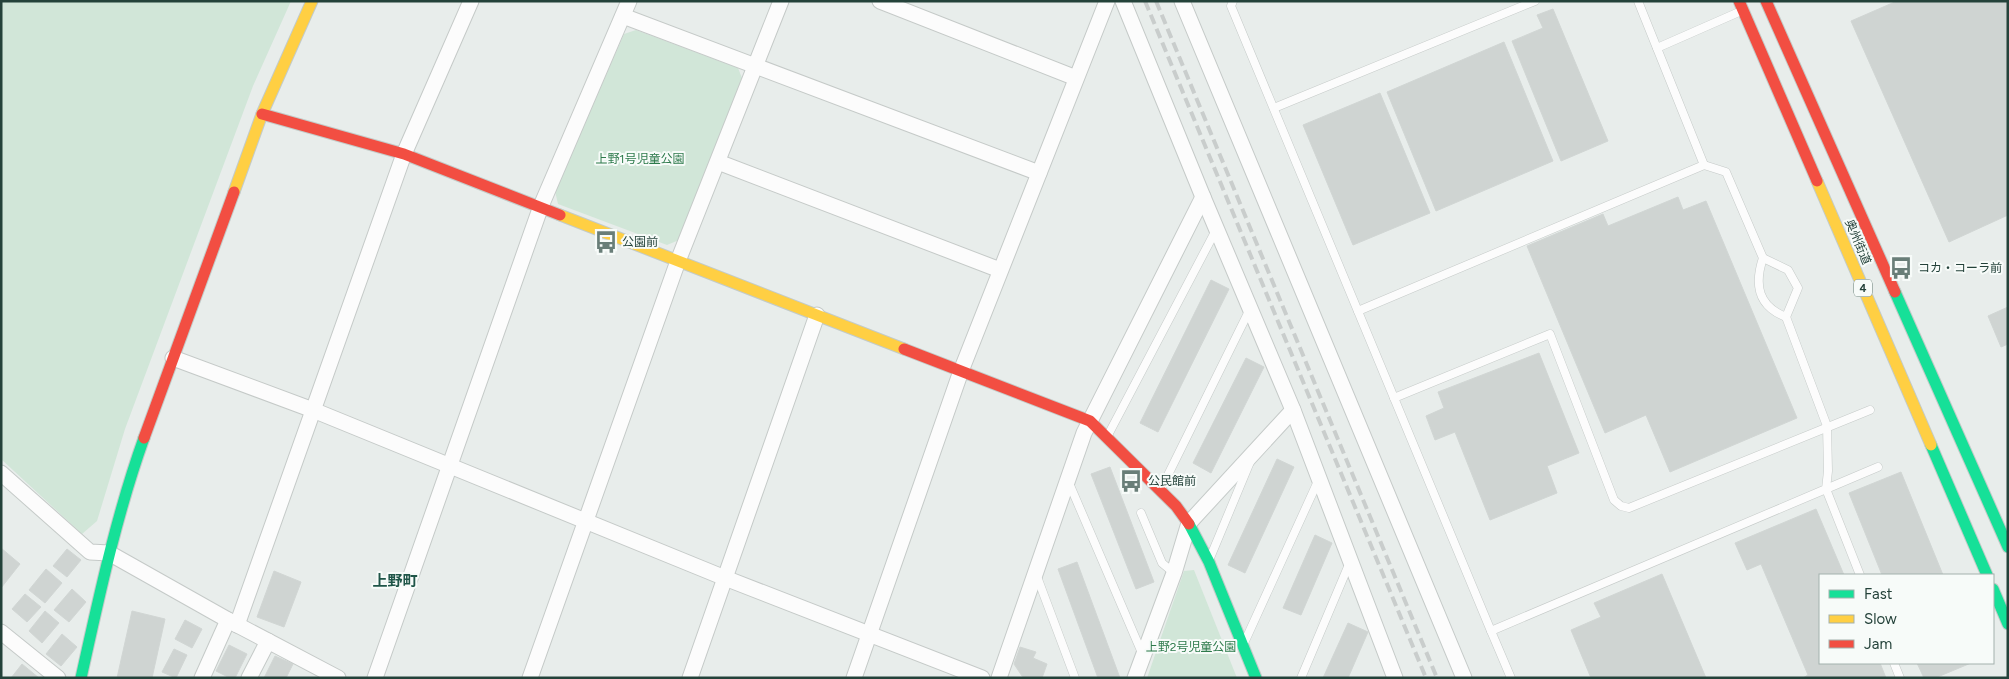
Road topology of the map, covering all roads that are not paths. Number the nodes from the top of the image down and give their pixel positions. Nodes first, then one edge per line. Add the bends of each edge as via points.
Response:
1 (312, 1) edge
2 (471, 1) edge
3 (629, 1) edge
4 (781, 1) edge
5 (880, 1) edge
6 (1107, 1) edge
7 (1123, 1) edge
8 (1182, 1) edge
9 (1233, 1) edge
10 (1535, 1) edge
11 (1638, 1) edge
12 (1762, 1) edge
13 (1766, 1) edge
14 (1741, 6) edge
15 (623, 16) junction
16 (1657, 48) junction
17 (756, 66) junction
18 (1076, 78) junction
19 (1274, 108) junction
20 (262, 114) junction
21 (404, 154) junction
22 (718, 162) junction
23 (1704, 165) junction
24 (1039, 173) junction
25 (1203, 197) junction
26 (540, 206) junction
27 (1216, 230) junction
28 (1763, 258) junction
29 (678, 261) junction
30 (1000, 270) junction
31 (1250, 308) junction
32 (1358, 311) junction
33 (817, 315) junction
34 (1786, 318) junction
35 (174, 358) junction
36 (961, 371) junction
37 (1394, 398) junction
38 (313, 410) junction
39 (1293, 410) junction
40 (1870, 410) dead end
41 (1090, 421) junction
42 (1827, 426) junction
43 (1106, 438) junction
44 (1255, 451) junction
45 (448, 466) junction
46 (1878, 467) dead end
47 (1, 473) edge
48 (1319, 478) junction
49 (1068, 480) junction
50 (1826, 489) junction
51 (1160, 491) junction
52 (1141, 512) dead end
53 (585, 521) junction
54 (1189, 523) junction
55 (2008, 547) edge
56 (109, 552) junction
57 (1351, 561) junction
58 (1209, 562) junction
59 (1035, 572) junction
60 (1174, 574) junction
61 (1860, 574) edge
62 (1987, 574) edge
63 (725, 578) junction
64 (1994, 591) edge
65 (232, 623) junction
66 (2008, 624) edge
67 (1491, 631) junction
68 (1, 632) edge
69 (870, 633) junction
70 (268, 641) junction
71 (1243, 645) junction
72 (1143, 655) junction
73 (1894, 664) edge
74 (58, 678) edge
75 (81, 678) edge
76 (202, 678) edge
77 (249, 678) edge
78 (338, 678) edge
79 (375, 678) edge
80 (530, 678) edge
81 (690, 678) edge
82 (854, 678) edge
83 (982, 678) edge
84 (999, 678) edge
85 (1075, 678) edge
86 (1135, 678) edge
87 (1256, 678) edge
88 (1301, 678) edge
89 (1395, 678) edge
90 (1464, 678) edge
91 (1511, 678) edge
92 (1900, 678) edge

1 - 20 main road
2 - 21 street
3 - 15 street
4 - 17 street
5 - 18 street
6 - 18 street
7 - 25 street
8 - 90 street
9 - 19 lane via 1230,6
10 - 19 lane
11 - 16 lane
12 - 14 main road
13 - 55 main road, 奥州街道 / 4
14 - 16 lane
14 - 62 main road, 奥州街道 / 4
15 - 17 street
15 - 26 street
16 - 23 lane
17 - 22 street
17 - 24 street
18 - 24 street
19 - 32 lane
20 - 21 main road
20 - 35 main road
21 - 26 main road
21 - 38 street
22 - 29 street
22 - 30 street
23 - 28 lane via 1726,172
23 - 32 lane
24 - 30 street
25 - 27 street
25 - 41 street
26 - 29 main road
26 - 45 street
27 - 31 street
27 - 43 lane
28 - 34 lane via 1758,273 1761,295 1772,312
28 - 34 lane via 1788,270 1798,288
29 - 33 main road
29 - 53 street
30 - 36 street
31 - 39 street
31 - 51 lane
32 - 37 lane
33 - 36 main road
33 - 63 street
34 - 42 lane
35 - 38 street
35 - 56 main road via 134,466
36 - 41 main road
36 - 69 street
37 - 42 lane via 1550,334 1614,500 1629,508
37 - 67 lane
38 - 45 street
38 - 65 street
39 - 44 street
39 - 48 street
40 - 42 lane
41 - 43 main road
41 - 49 street
42 - 50 lane
43 - 51 main road
44 - 54 street
44 - 58 lane
45 - 53 street
45 - 79 street
46 - 50 lane
47 - 56 street via 90,552
48 - 57 street
48 - 71 lane
49 - 59 street
49 - 72 lane
50 - 61 lane
50 - 67 lane
51 - 54 main road
52 - 60 lane via 1162,563
53 - 63 street
53 - 80 street
54 - 58 main road
54 - 60 street
56 - 65 street
56 - 75 main road
57 - 88 lane
57 - 89 street
58 - 71 main road
59 - 84 street
59 - 85 lane
60 - 72 street
63 - 69 street
63 - 81 street
64 - 66 main road
65 - 70 street
65 - 76 street
67 - 91 lane
68 - 74 street
69 - 82 street
69 - 83 street
70 - 77 street
70 - 78 street
71 - 87 main road
72 - 86 street
73 - 92 lane

